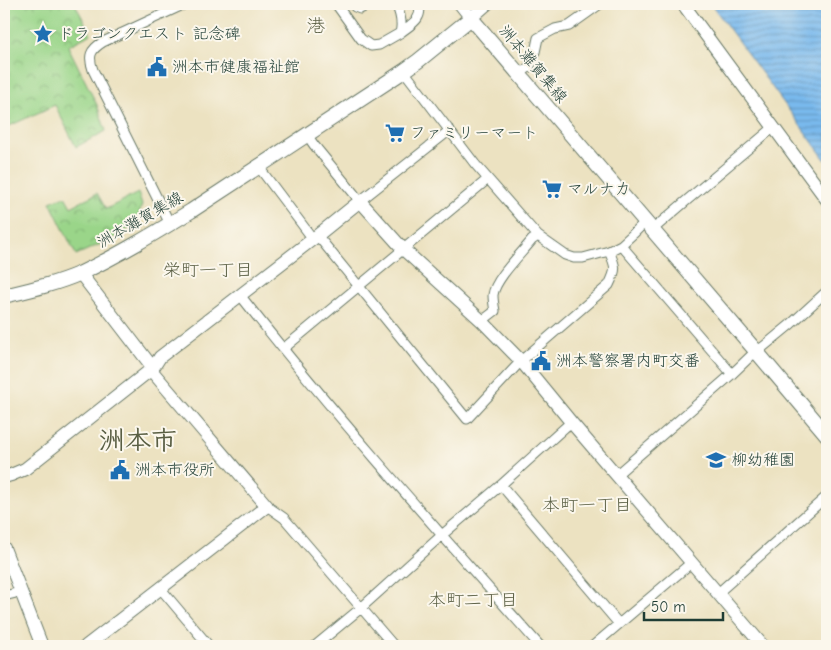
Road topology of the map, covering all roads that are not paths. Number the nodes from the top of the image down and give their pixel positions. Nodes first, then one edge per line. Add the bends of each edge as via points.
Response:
1 (185, 4) edge
2 (336, 4) edge
3 (353, 4) edge
4 (370, 4) edge
5 (396, 4) edge
6 (419, 4) edge
7 (460, 4) edge
8 (487, 4) edge
9 (600, 4) edge
10 (682, 4) edge
11 (471, 18) junction
12 (400, 33) junction
13 (404, 71) junction
14 (520, 74) junction
15 (774, 127) junction
16 (450, 130) junction
17 (307, 135) junction
18 (258, 166) junction
19 (488, 179) junction
20 (827, 200) edge
21 (360, 201) junction
22 (170, 224) junction
23 (649, 226) junction
24 (538, 236) junction
25 (315, 237) junction
26 (620, 245) junction
27 (403, 249) junction
28 (609, 251) junction
29 (80, 273) junction
30 (358, 286) junction
31 (827, 291) edge
32 (240, 295) junction
33 (4, 296) edge
34 (482, 321) junction
35 (283, 348) junction
36 (756, 351) junction
37 (521, 361) junction
38 (152, 369) junction
39 (732, 374) junction
40 (571, 422) junction
41 (827, 435) edge
42 (616, 475) junction
43 (4, 477) edge
44 (501, 486) junction
45 (827, 496) edge
46 (267, 506) junction
47 (442, 535) junction
48 (4, 548) edge
49 (692, 562) junction
50 (161, 589) junction
51 (20, 592) junction
52 (718, 594) junction
53 (4, 596) edge
54 (361, 608) junction
55 (619, 624) junction
56 (42, 646) edge
57 (86, 646) edge
58 (209, 646) edge
59 (315, 646) edge
60 (394, 646) edge
61 (540, 646) edge
62 (593, 646) edge
63 (763, 646) edge

1 - 22 street via 103,42 94,47 90,56
2 - 12 street via 361,39 371,46
3 - 4 street via 360,9
5 - 12 street
6 - 12 street via 421,11 417,19
7 - 11 street
8 - 11 street
9 - 14 street via 569,26 538,38 530,66
10 - 15 street
11 - 13 main road, 洲本灘賀集線
11 - 14 main road, 洲本灘賀集線
13 - 16 street
13 - 17 main road, 洲本灘賀集線
14 - 23 main road, 洲本灘賀集線
15 - 20 street
15 - 23 street via 658,224
16 - 19 street
16 - 21 street
17 - 18 main road, 洲本灘賀集線
17 - 21 street
18 - 22 main road, 洲本灘賀集線
18 - 25 street
19 - 24 street
19 - 27 street
21 - 25 street
21 - 27 street
22 - 29 main road, 洲本灘賀集線
23 - 26 street
23 - 36 main road, 洲本灘賀集線
24 - 28 street via 574,258
24 - 34 street via 496,285 493,296 495,311
25 - 30 street
25 - 32 street
26 - 28 street
26 - 39 street
27 - 30 street
27 - 34 street
28 - 37 street via 615,274 609,285
29 - 33 main road, 洲本灘賀集線
29 - 38 street
30 - 35 street
30 - 37 street via 467,419
31 - 36 street
32 - 35 street
32 - 38 street via 160,357
34 - 37 street
35 - 47 street
36 - 39 street
36 - 41 main road, 洲本灘賀集線
37 - 40 street
38 - 43 street via 25,469
38 - 46 street
39 - 42 street
40 - 42 street
40 - 44 street
42 - 49 street
44 - 47 street
44 - 55 street
45 - 52 street
46 - 50 street
46 - 54 street via 284,518
47 - 54 street
47 - 61 street
48 - 51 street
49 - 52 street
49 - 55 street
50 - 57 street
50 - 58 street
51 - 53 street
51 - 56 street
52 - 63 street
54 - 59 street
54 - 60 street
55 - 62 street

